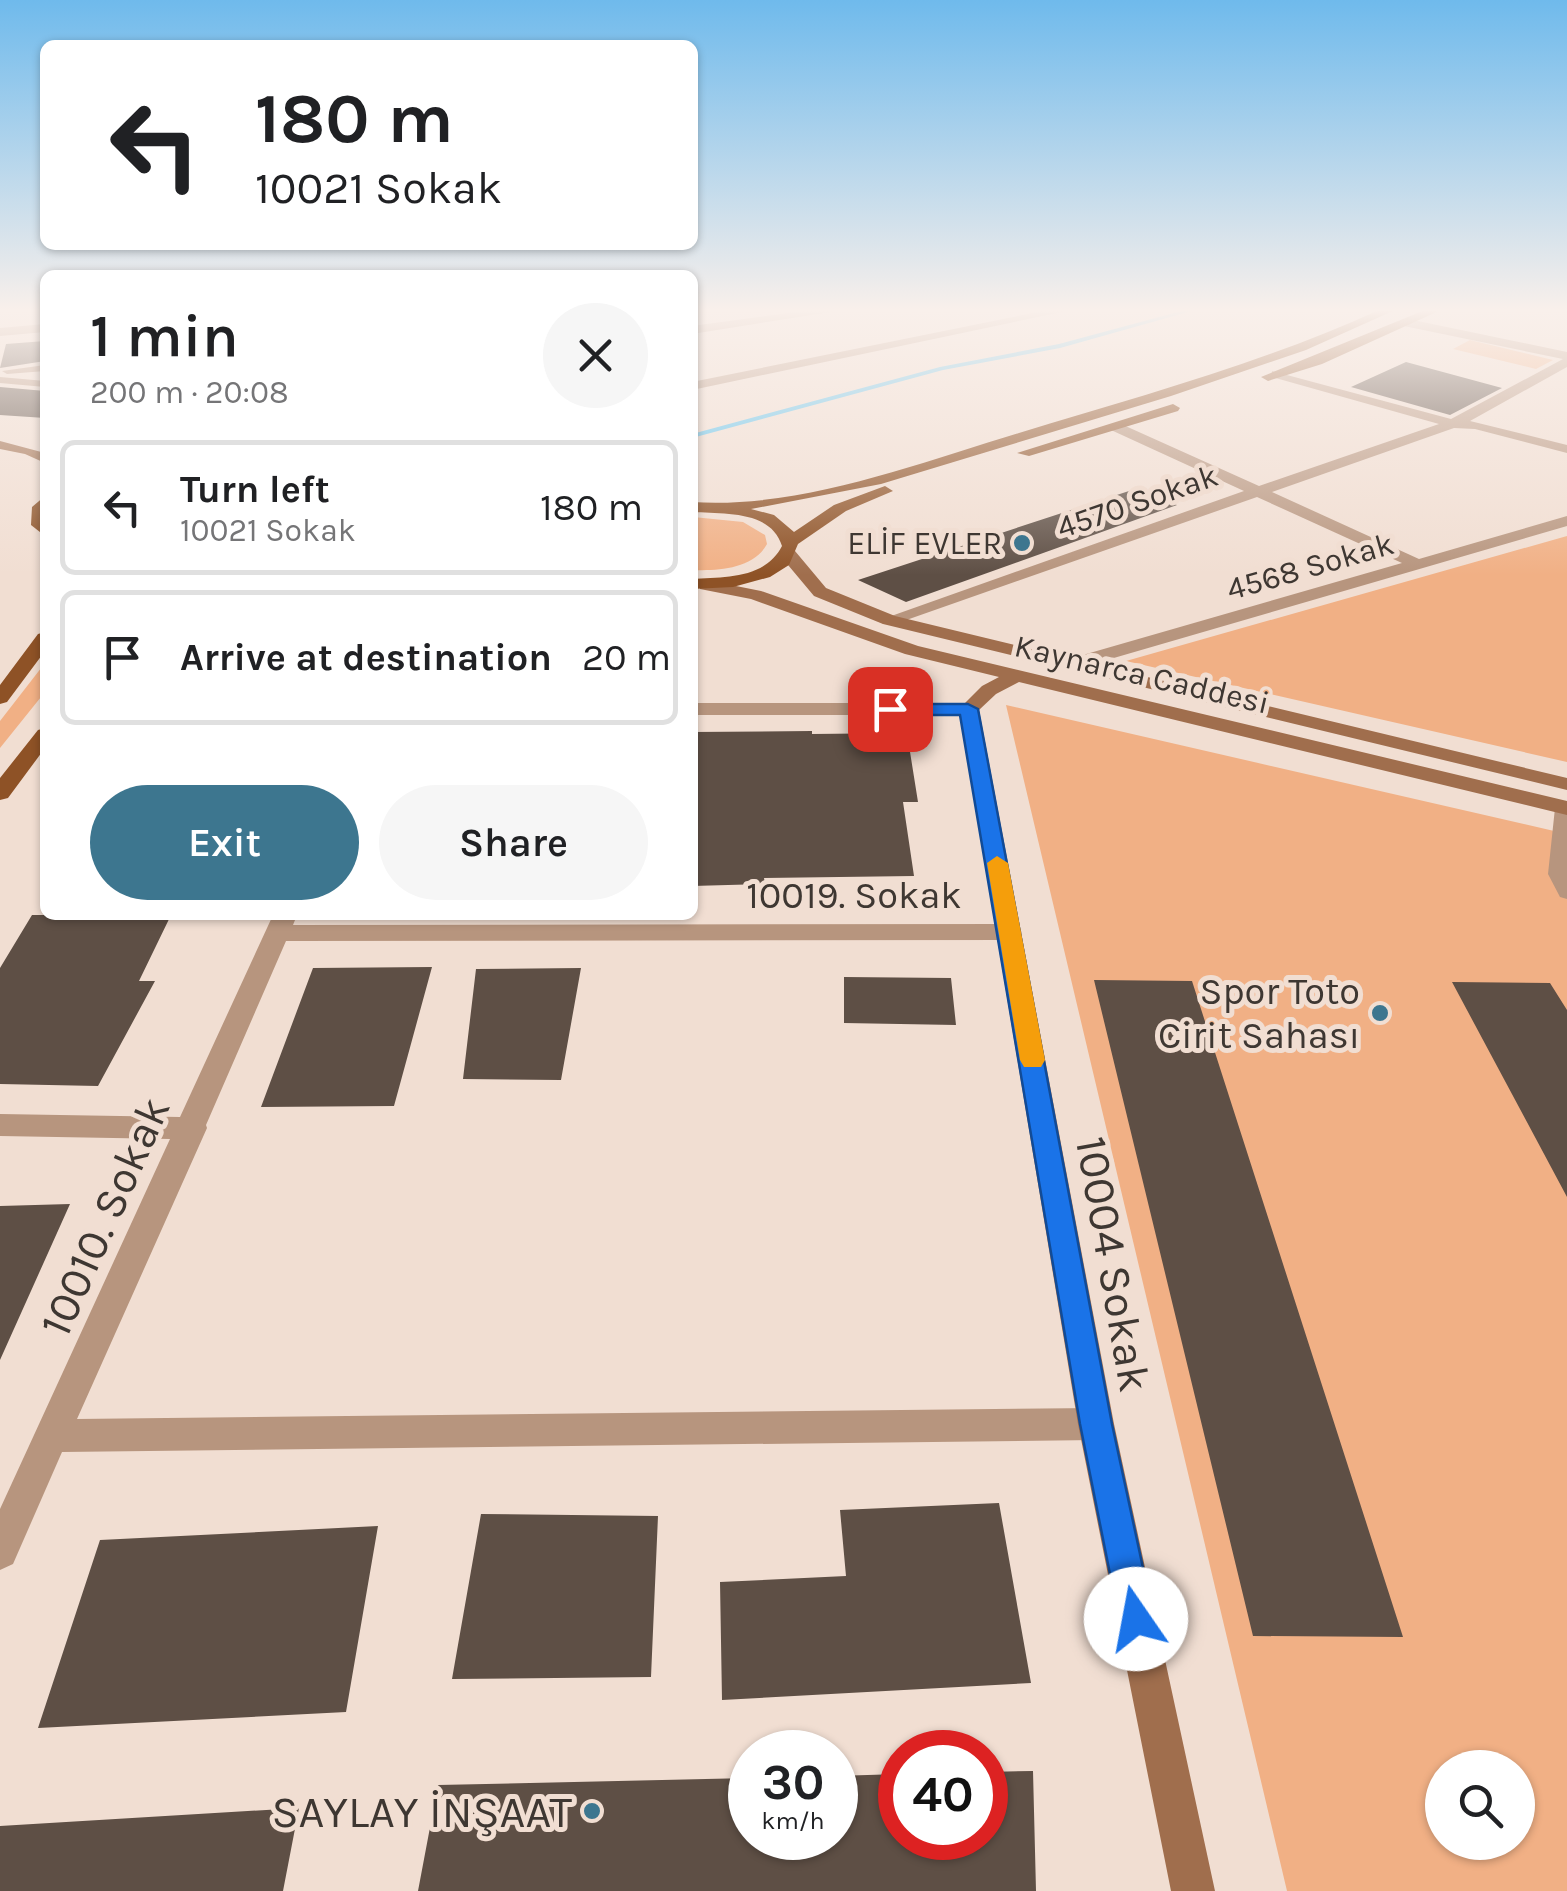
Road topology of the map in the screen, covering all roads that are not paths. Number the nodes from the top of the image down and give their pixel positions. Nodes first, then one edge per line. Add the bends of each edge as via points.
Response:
1 (1147, 398) edge
2 (1202, 398) edge
3 (1362, 398) edge
4 (1498, 398) edge
5 (1453, 424) junction
6 (1116, 426) junction
7 (30, 434) dead end
8 (0, 435) edge
9 (40, 442) edge
10 (0, 444) edge
11 (1567, 449) edge
12 (40, 456) edge
13 (1259, 490) junction
14 (698, 506) edge
15 (718, 506) junction
16 (1567, 522) edge
17 (791, 548) junction
18 (1421, 566) junction
19 (699, 584) edge
20 (889, 620) junction
21 (40, 645) edge
22 (1069, 665) junction
23 (1017, 674) junction
24 (0, 698) edge
25 (698, 709) edge
26 (968, 709) junction
27 (40, 741) edge
28 (1567, 784) edge
29 (0, 793) edge
30 (1566, 808) edge
31 (1567, 893) edge
32 (281, 924) edge
33 (1010, 932) junction
34 (0, 1125) edge
35 (192, 1128) junction
36 (1096, 1424) junction
37 (54, 1436) junction
38 (0, 1551) edge
39 (1193, 1891) edge

1 - 15 main road via 790,500
2 - 6 main road
3 - 5 street
4 - 5 street, 4570 Sokak
5 - 11 street
5 - 13 street, 4570 Sokak
6 - 13 street
6 - 17 main road via 882,492 840,508
7 - 8 main road
8 - 9 main road
10 - 12 main road
13 - 18 street
13 - 20 street, 4570 Sokak
14 - 15 main road, Kaynarca Caddesi
15 - 17 main road, Kaynarca Caddesi via 770,517 785,527
16 - 18 street, 4568 Sokak
17 - 19 main road, Kaynarca Caddesi via 762,574
17 - 20 main road, Kaynarca Caddesi via 820,592
18 - 22 street, 4568 Sokak
19 - 23 main road, Kaynarca Caddesi via 754,595 912,650
20 - 22 main road, Kaynarca Caddesi
21 - 24 main road
22 - 28 main road, Kaynarca Caddesi
23 - 26 main road
23 - 30 main road, Kaynarca Caddesi
25 - 26 street
26 - 33 main road, 10004 Sokak
27 - 29 main road
30 - 31 lane via 1558,874
32 - 33 street, 10019. Sokak
32 - 35 street, 10010. Sokak
33 - 36 main road, 10004 Sokak
34 - 35 street
35 - 37 street, 10010. Sokak
36 - 37 street
36 - 39 main road, 10004 Sokak
37 - 38 street, 10010. Sokak

